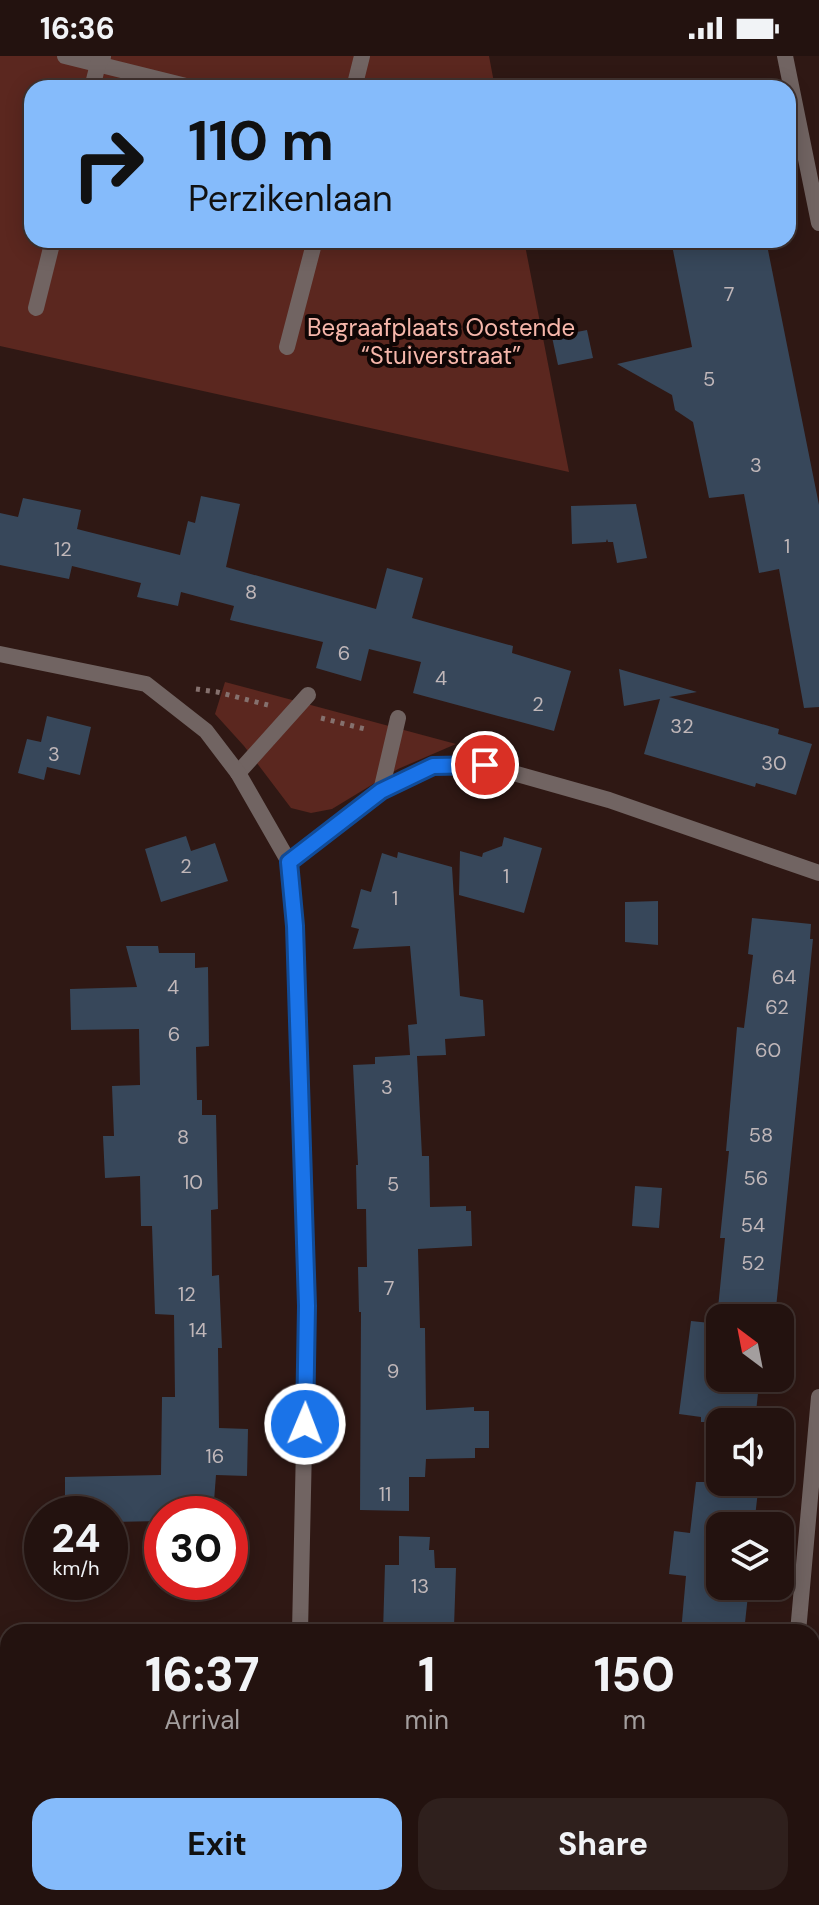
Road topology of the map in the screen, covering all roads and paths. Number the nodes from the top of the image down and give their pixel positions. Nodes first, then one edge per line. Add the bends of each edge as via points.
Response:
1 (65, 56) edge
2 (362, 56) edge
3 (785, 56) edge
4 (101, 60) edge
5 (95, 80) edge
6 (167, 80) edge
7 (356, 80) edge
8 (790, 80) edge
9 (796, 110) edge
10 (819, 223) edge
11 (51, 248) edge
12 (313, 248) edge
13 (36, 308) dead end
14 (287, 347) dead end
15 (0, 654) edge
16 (308, 695) dead end
17 (398, 718) dead end
18 (238, 773) junction
19 (381, 791) junction
20 (289, 862) junction
21 (819, 873) edge
22 (819, 1397) edge
23 (818, 1422) edge
24 (300, 1624) edge
25 (799, 1624) edge

1 - 4 street
2 - 7 street
3 - 8 street
4 - 5 street
4 - 6 street
9 - 10 street
11 - 13 street
12 - 14 street
15 - 18 street via 146,684 206,731
16 - 18 street
17 - 19 street
18 - 20 street
19 - 20 street
19 - 21 street via 433,766 485,765 609,800
20 - 24 street via 307,1306
22 - 23 street
23 - 25 street

